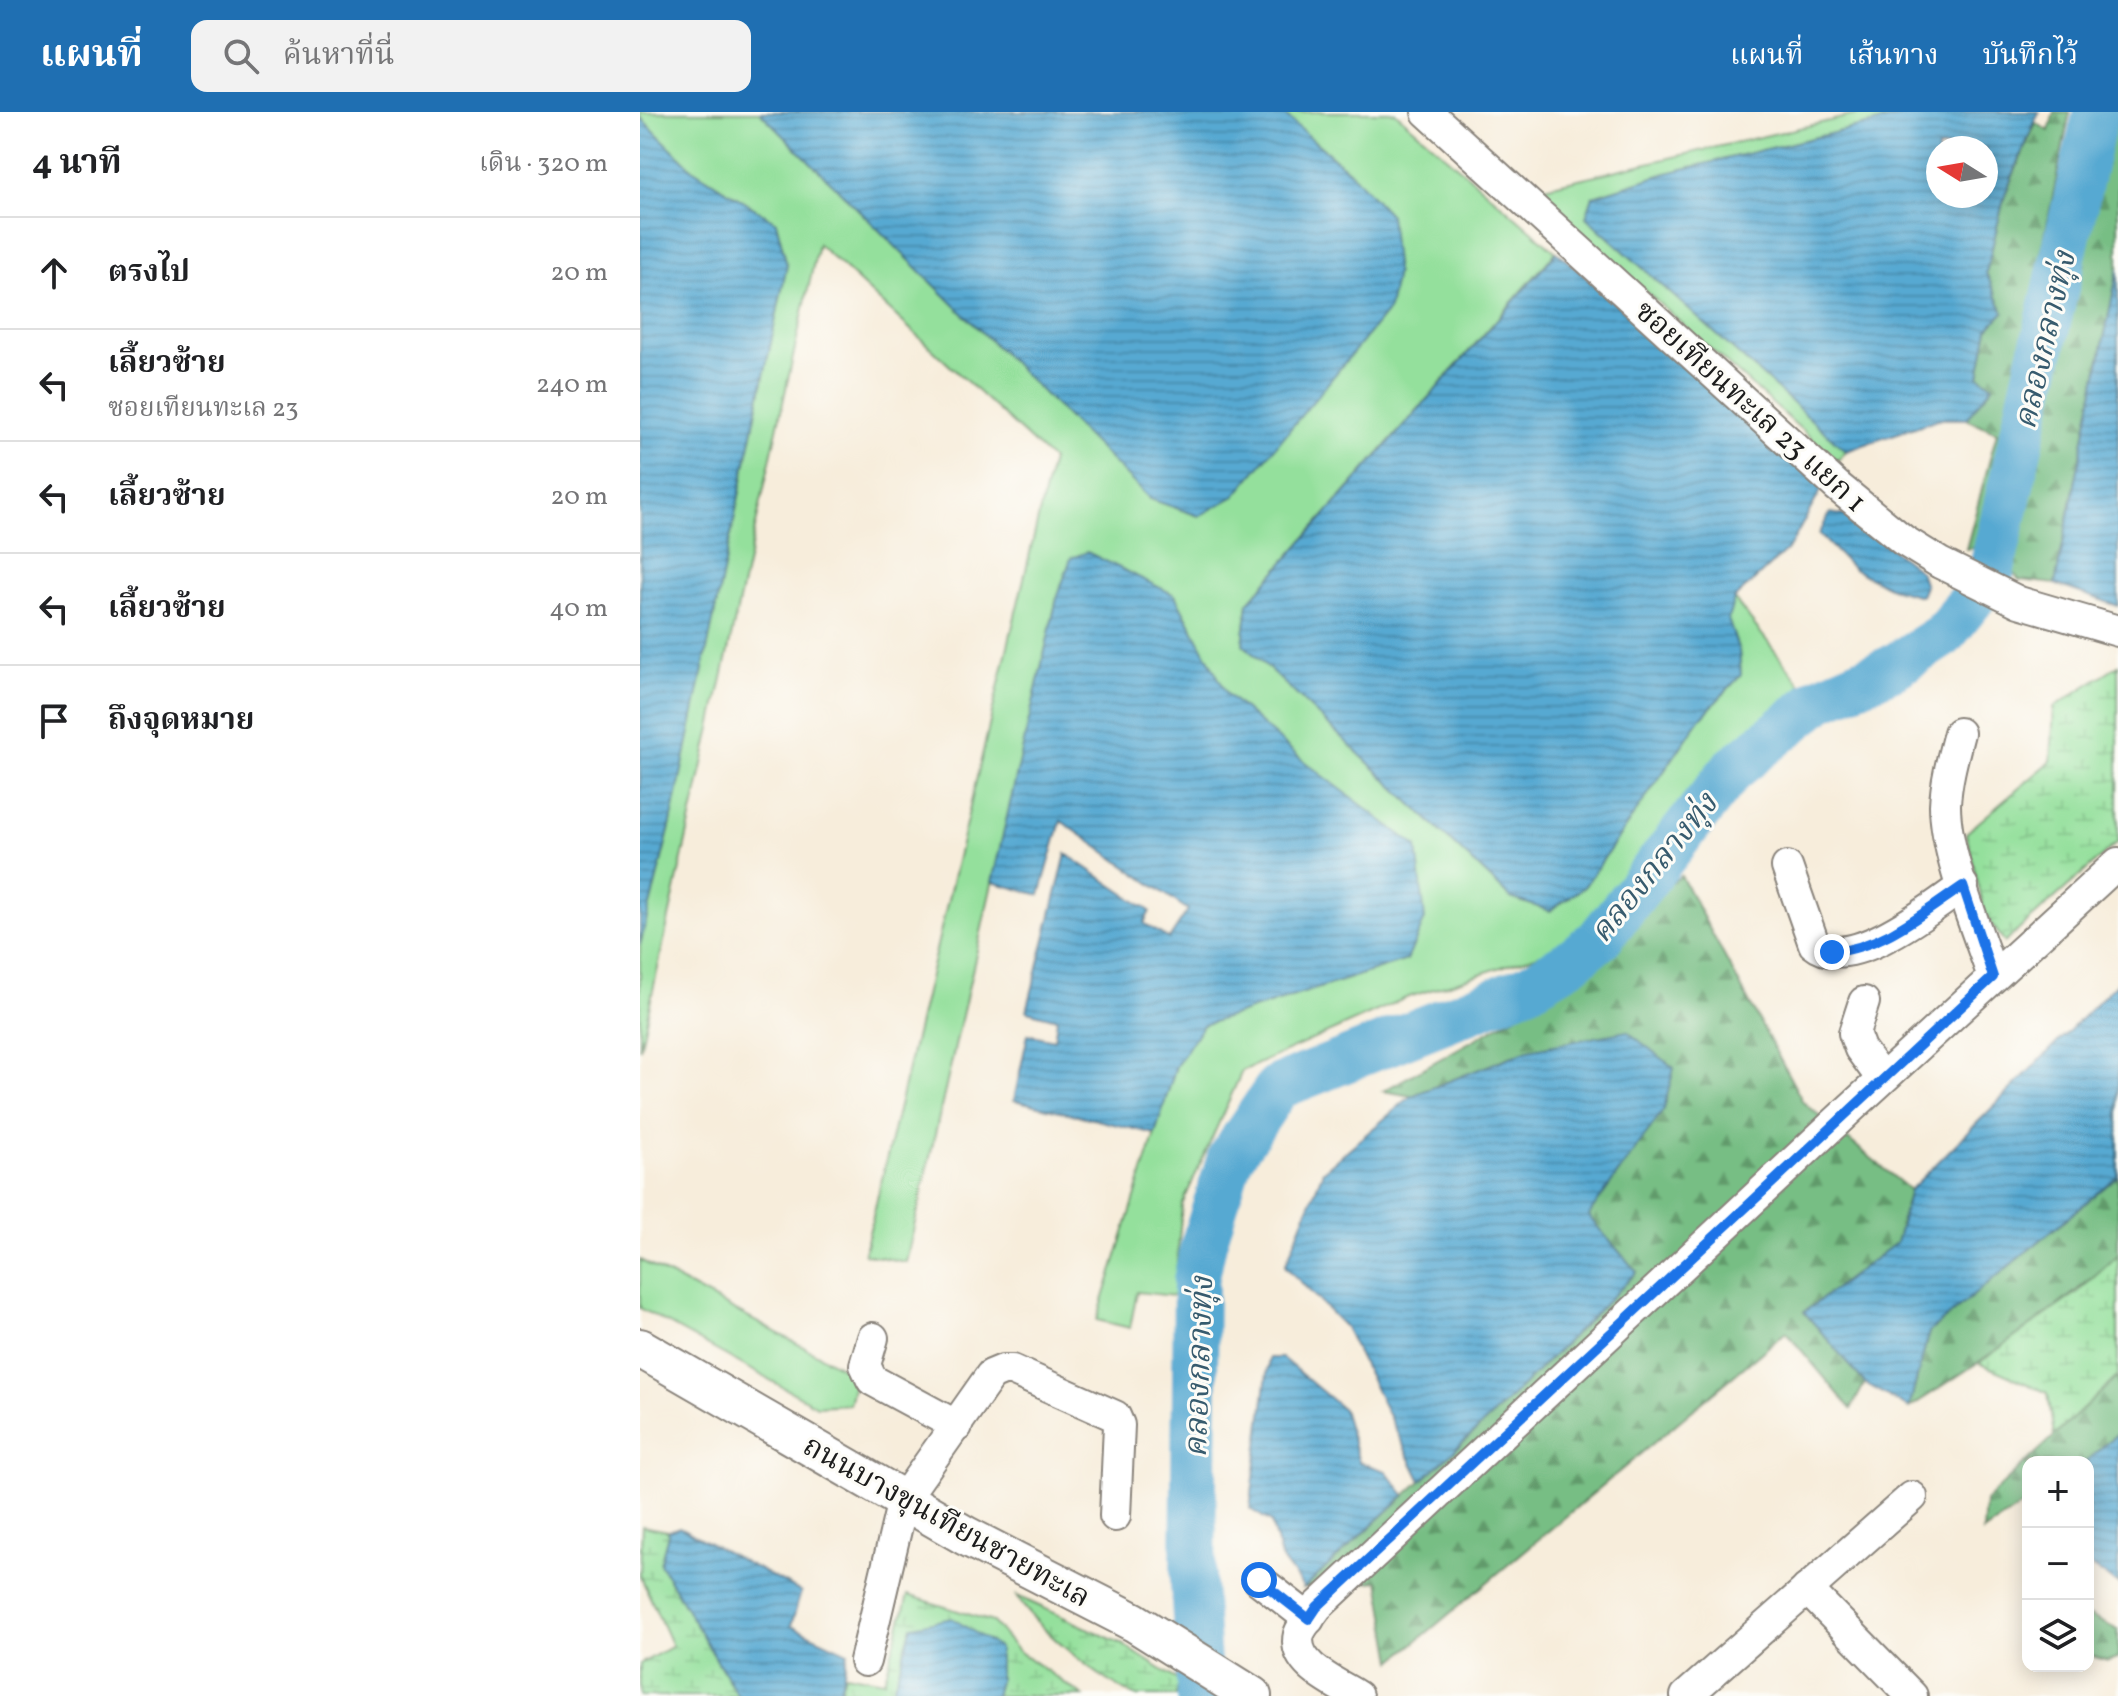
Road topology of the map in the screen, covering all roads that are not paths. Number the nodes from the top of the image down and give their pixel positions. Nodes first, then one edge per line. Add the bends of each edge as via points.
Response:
1 (1427, 112) edge
2 (2118, 631) edge
3 (1959, 733) dead end
4 (2118, 863) edge
5 (1787, 867) dead end
6 (1963, 886) junction
7 (1993, 977) junction
8 (1864, 1002) dead end
9 (1882, 1079) junction
10 (873, 1338) dead end
11 (640, 1348) edge
12 (957, 1426) junction
13 (1912, 1497) dead end
14 (903, 1500) junction
15 (1115, 1516) dead end
16 (1259, 1580) dead end
17 (1807, 1589) junction
18 (1309, 1619) junction
19 (865, 1661) dead end
20 (1252, 1696) edge
21 (1357, 1696) edge
22 (1686, 1696) edge
23 (1912, 1696) edge

1 - 2 street, ซอยเทียนทะเล 23 แยก 1 via 1903,540 2019,602
3 - 6 street via 1945,807
4 - 7 street
5 - 6 street via 1814,944 1832,952 1882,938
6 - 7 street
7 - 9 street
8 - 9 street via 1854,1033
9 - 18 street
10 - 12 street via 865,1365 872,1380
11 - 14 main road, ถนนบางขุนเทียนชายทะเล
12 - 14 street
12 - 15 street via 991,1375 1003,1370 1115,1416
13 - 17 street
14 - 19 street
14 - 20 main road, ถนนบางขุนเทียนชายทะเล via 1134,1622
16 - 18 street
17 - 22 street
17 - 23 street
18 - 21 street via 1299,1632 1302,1656

